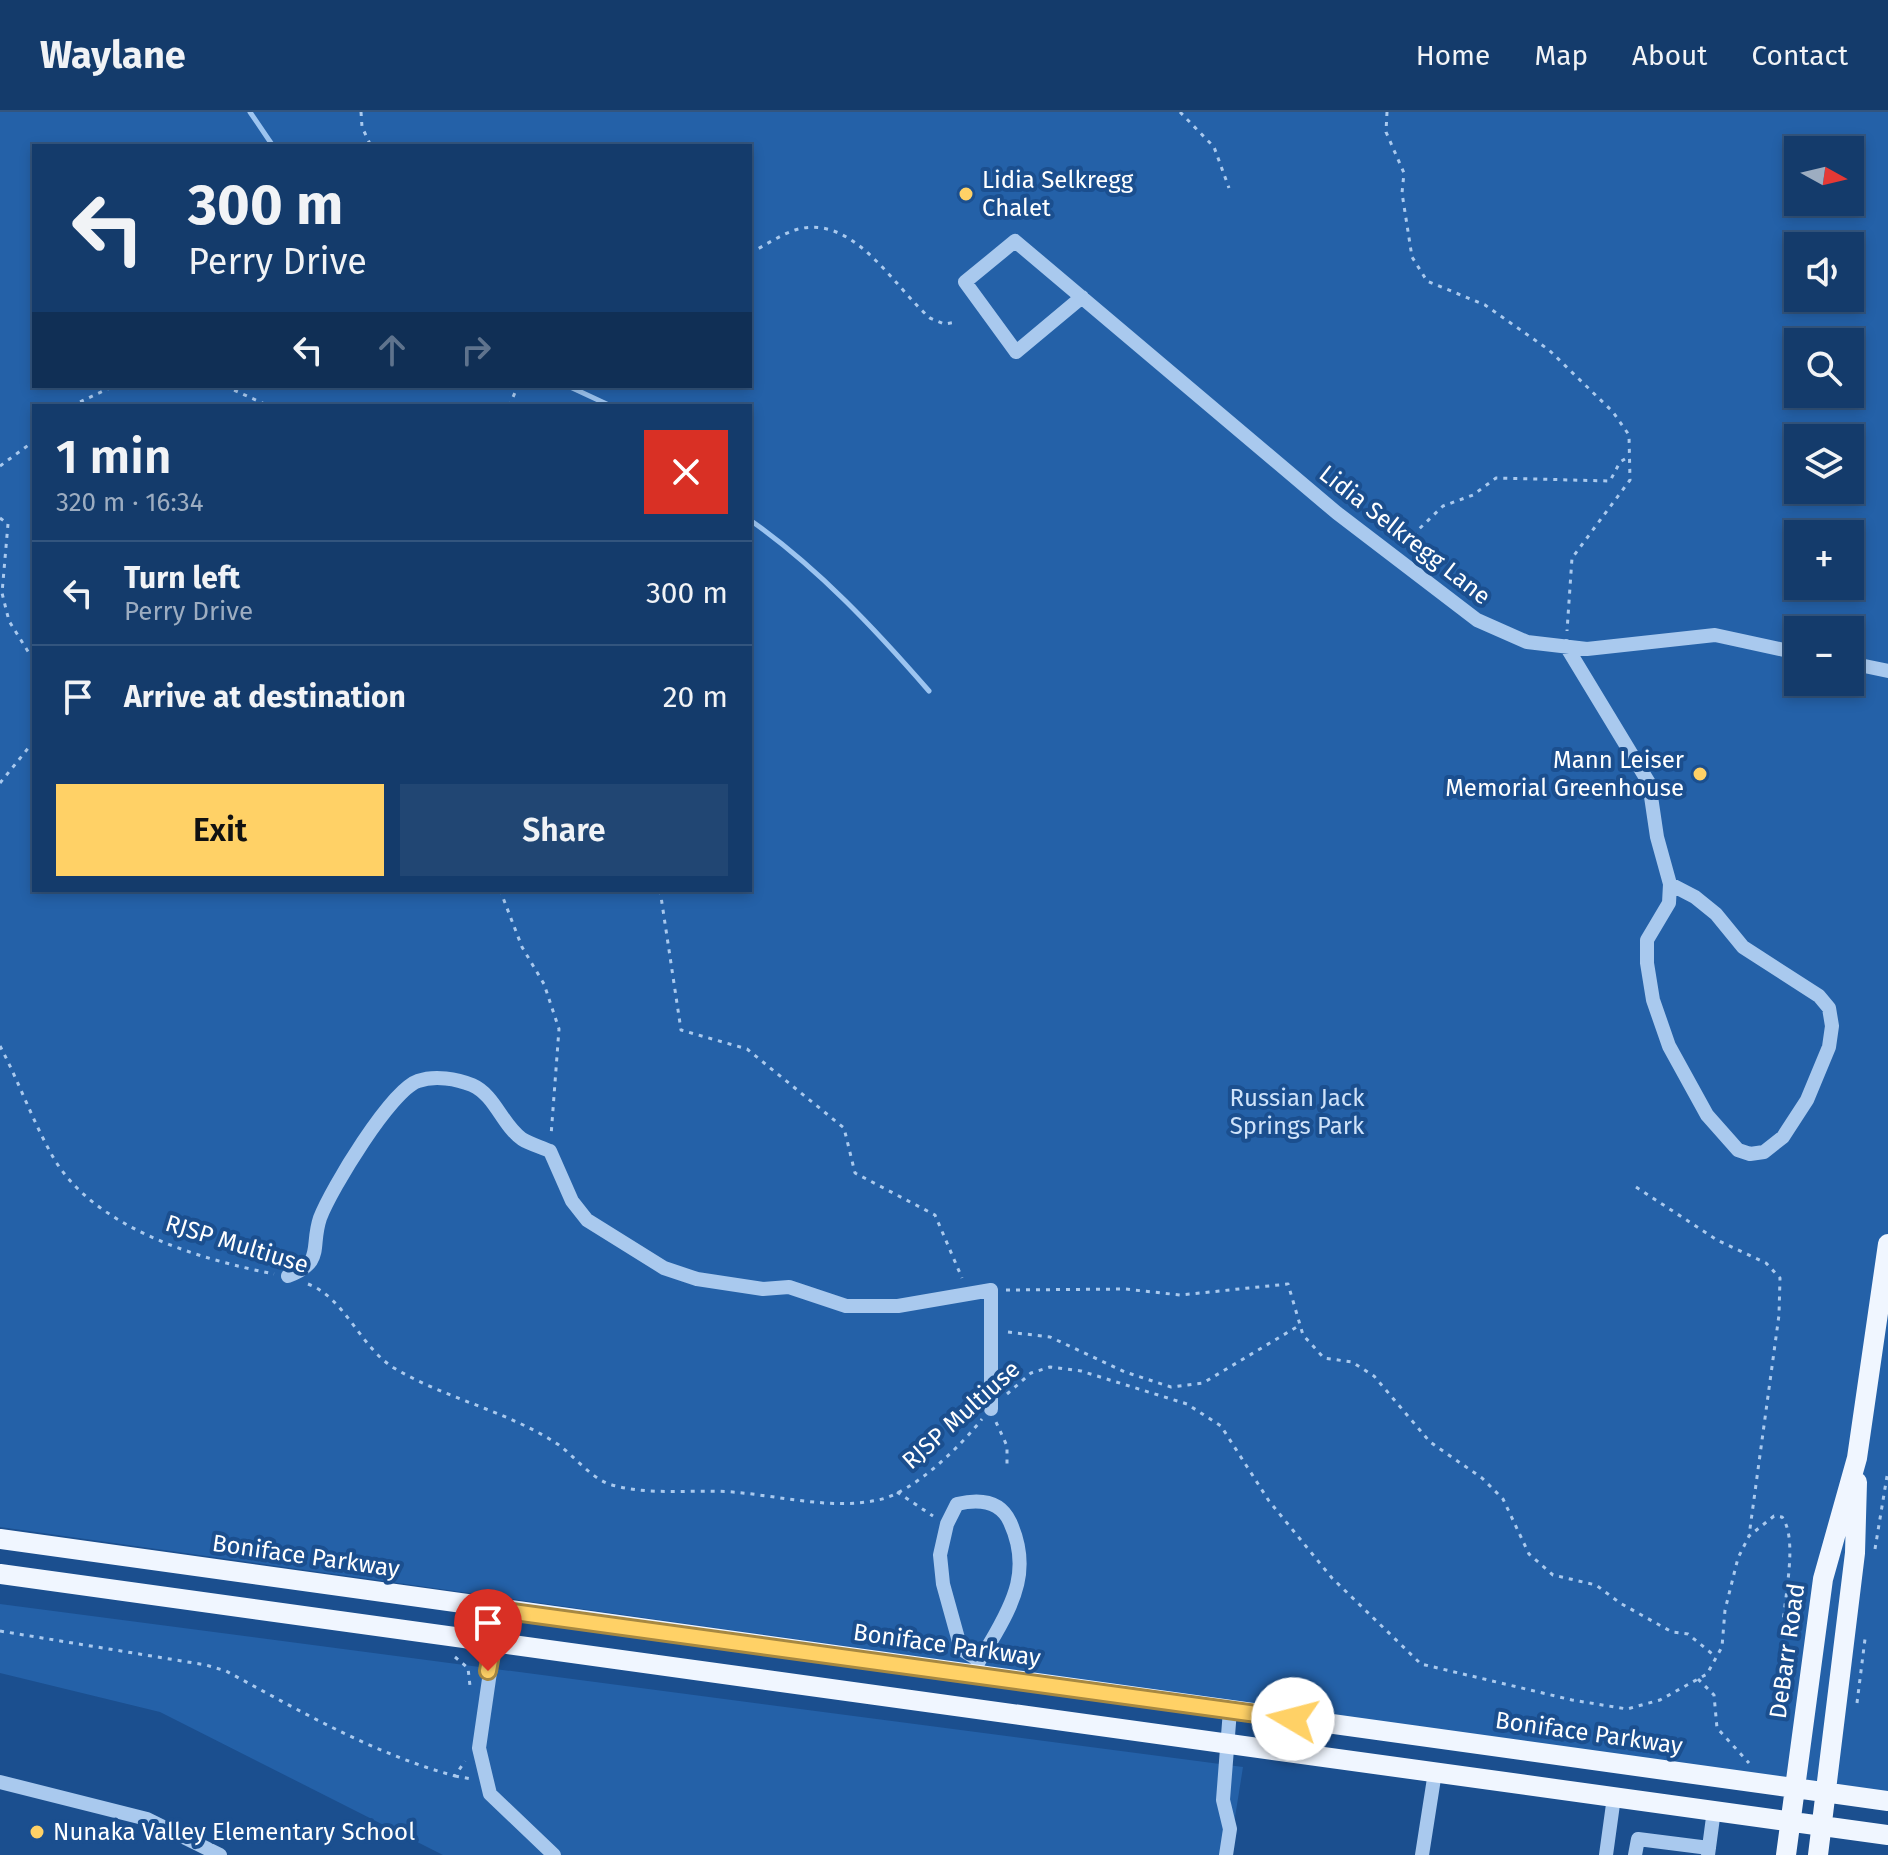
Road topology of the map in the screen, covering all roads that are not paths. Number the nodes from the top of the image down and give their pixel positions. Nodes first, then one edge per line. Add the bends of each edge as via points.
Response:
1 (1086, 301) junction
2 (1566, 646) junction
3 (1784, 650) edge
4 (1864, 666) edge
5 (1888, 671) edge
6 (1670, 884) junction
7 (1888, 1244) edge
8 (288, 1276) road end
9 (991, 1409) road end
10 (1857, 1458) junction
11 (0, 1539) edge
12 (0, 1574) edge
13 (499, 1610) junction
14 (492, 1643) junction
15 (976, 1667) junction
16 (1230, 1710) junction
17 (1225, 1743) junction
18 (1435, 1772) junction
19 (0, 1782) edge
20 (1794, 1788) junction
21 (1826, 1792) junction
22 (1614, 1797) junction
23 (1888, 1801) edge
24 (1714, 1810) junction
25 (1791, 1821) junction
26 (1822, 1826) junction
27 (1888, 1835) edge
28 (1709, 1852) edge
29 (220, 1855) edge
30 (554, 1855) edge
31 (1226, 1855) edge
32 (1422, 1855) edge
33 (1606, 1855) edge
34 (1635, 1855) edge
35 (1786, 1855) edge
36 (1818, 1855) edge

1 - 1 street, Lidia Selkregg Lane via 1015,241 965,282 1016,352
1 - 2 street, Lidia Selkregg Lane via 1337,513 1477,620 1527,642
2 - 3 street, Lidia Selkregg Lane via 1587,649 1715,635
2 - 6 street via 1649,783
4 - 5 street
6 - 6 street via 1669,903 1647,940 1653,1000 1669,1046 1707,1115 1738,1150 1764,1152 1783,1137 1807,1100 1829,1047 1829,1008 1819,996 1743,947 1695,897
7 - 10 main road, DeBarr Road
8 - 9 street via 304,1270 316,1256 319,1221 336,1184 400,1093 416,1081 437,1077 483,1092 520,1138 550,1151 572,1201 587,1220 664,1268 697,1279 763,1289 789,1287 846,1306 898,1306 991,1290
10 - 20 main road, DeBarr Road via 1823,1579
10 - 21 main road, DeBarr Road via 1855,1553
11 - 13 main road, Boniface Parkway
12 - 14 main road
13 - 14 street
13 - 15 main road, Boniface Parkway
14 - 17 main road
14 - 30 street via 479,1748 490,1794
15 - 15 street via 1012,1600 1022,1560 1006,1514 993,1503 973,1500 957,1504 940,1555 950,1618 961,1649
15 - 16 main road, Boniface Parkway
16 - 17 street
16 - 20 main road, Boniface Parkway
17 - 18 main road
17 - 31 street via 1223,1800 1230,1829
18 - 22 main road
18 - 32 street
19 - 29 street via 147,1819
20 - 21 main road, Boniface Parkway
20 - 25 main road, DeBarr Road
21 - 23 main road, Boniface Parkway
21 - 26 main road, DeBarr Road
22 - 24 main road
22 - 33 street
24 - 25 main road
24 - 28 street
25 - 26 main road
25 - 35 main road, DeBarr Road
26 - 27 main road
26 - 36 main road, DeBarr Road
28 - 34 street via 1638,1839

